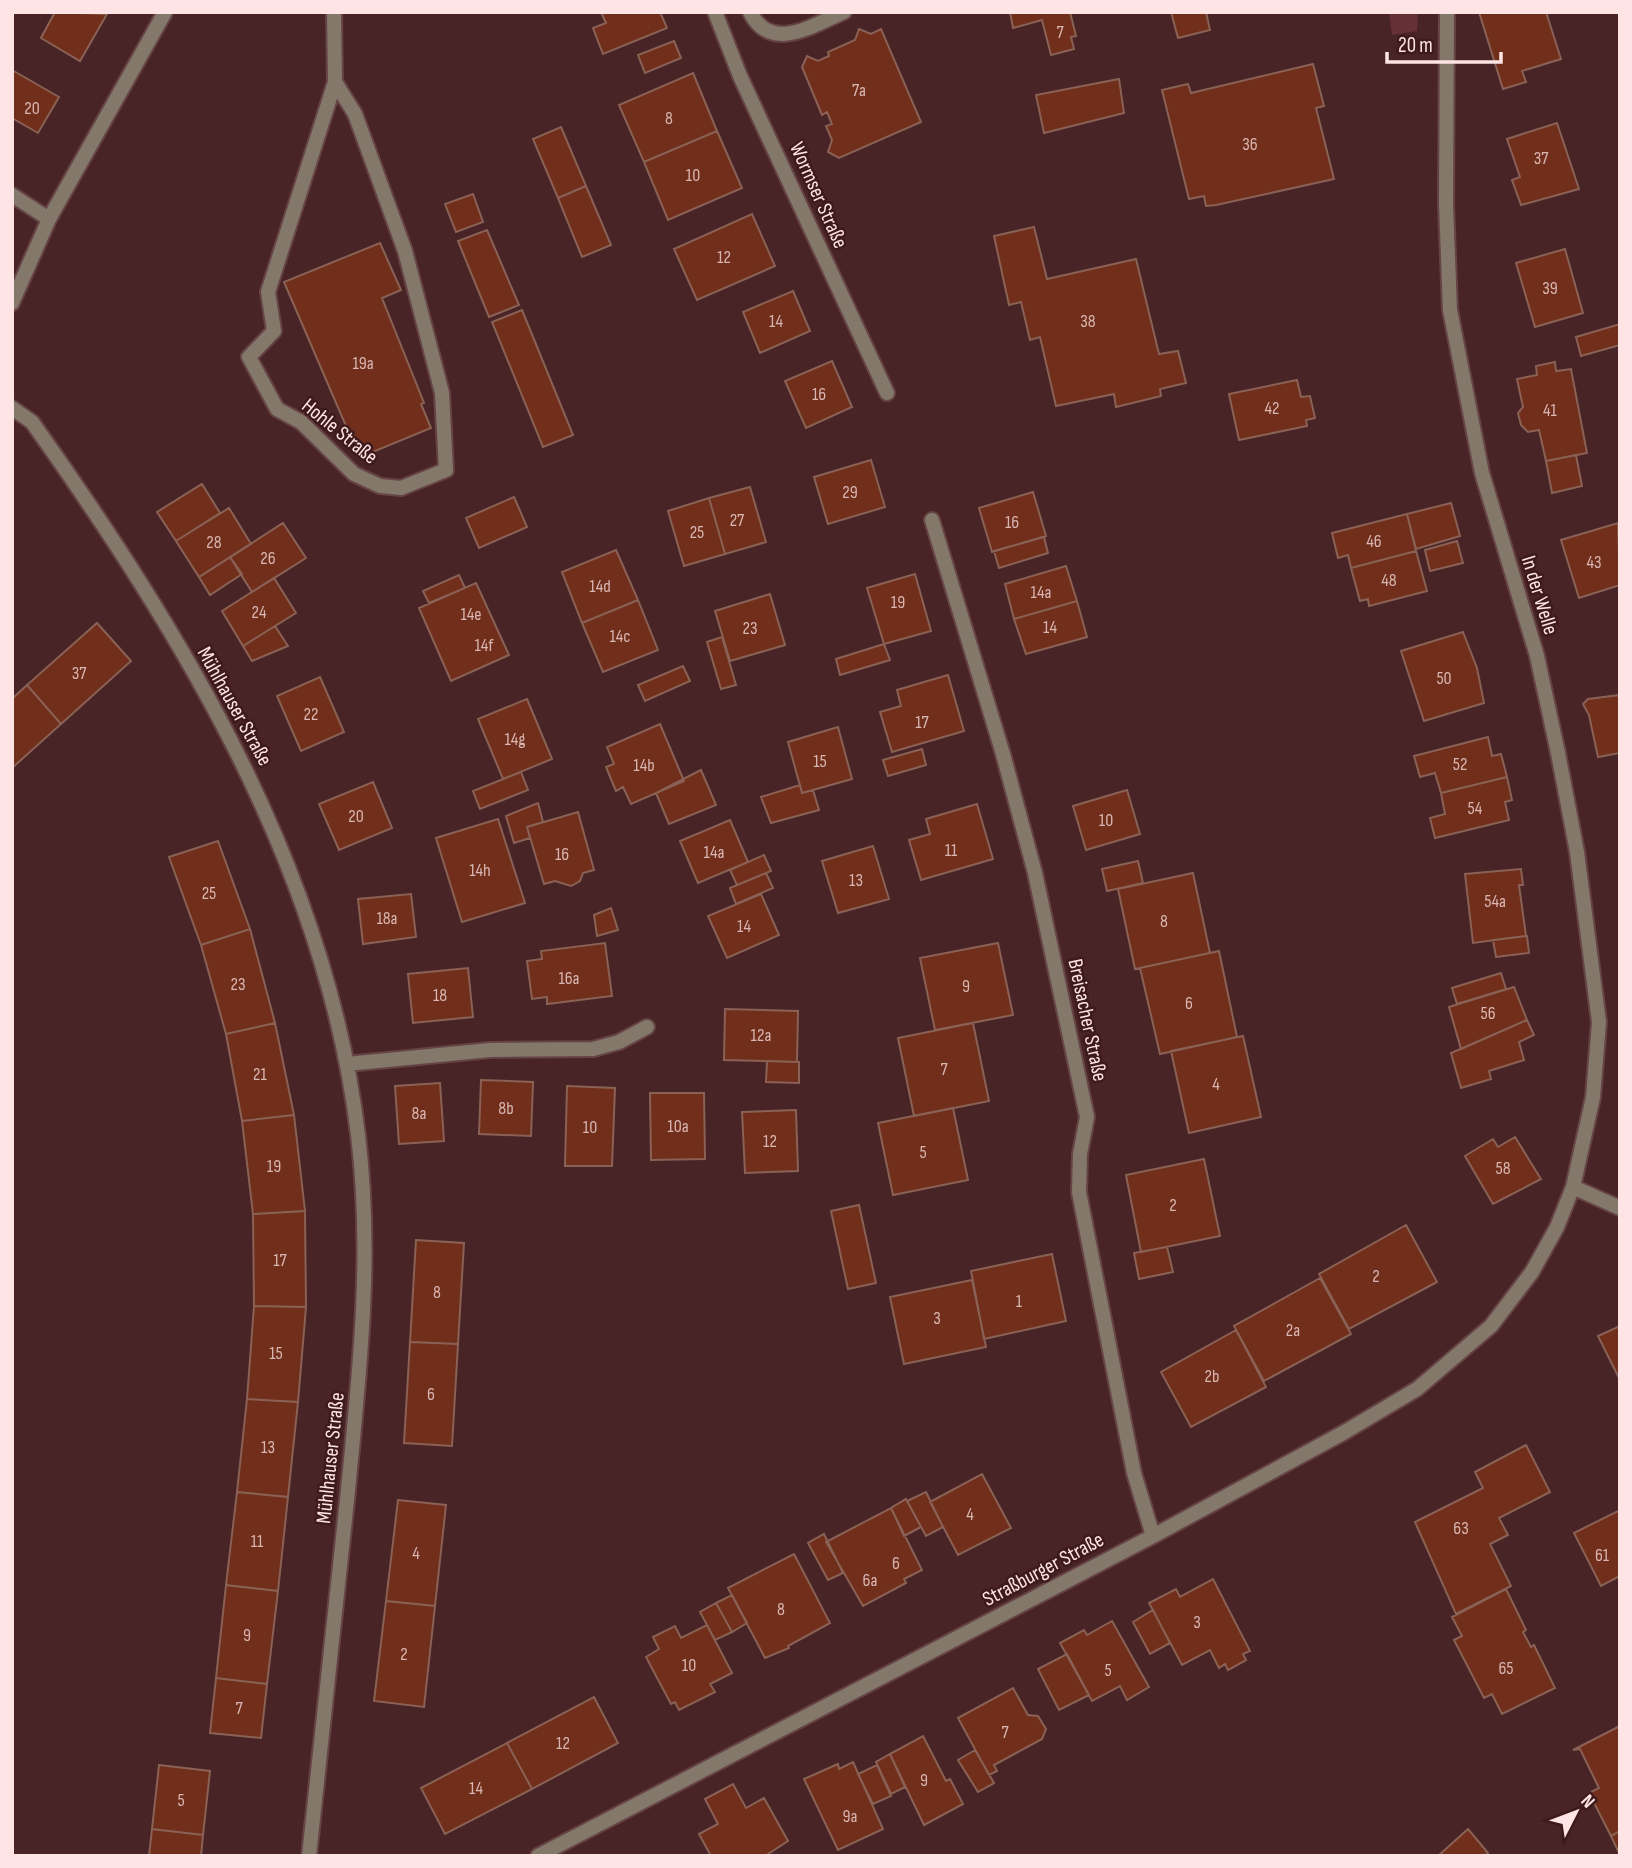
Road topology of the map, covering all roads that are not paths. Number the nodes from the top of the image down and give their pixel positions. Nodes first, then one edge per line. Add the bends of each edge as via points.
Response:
1 (165, 12) edge
2 (334, 12) edge
3 (715, 12) edge
4 (750, 12) edge
5 (844, 12) edge
6 (1447, 12) edge
7 (335, 82) junction
8 (12, 195) edge
9 (49, 219) junction
10 (12, 303) edge
11 (887, 393) dead end
12 (12, 408) edge
13 (932, 520) dead end
14 (647, 1027) dead end
15 (347, 1064) junction
16 (1573, 1187) junction
17 (1620, 1208) edge
18 (1532, 1272) joint
19 (1153, 1536) junction
20 (309, 1856) edge
21 (538, 1856) edge

1 - 9 street
2 - 7 street, Hohle Straße
3 - 11 street, Wormser Straße via 740,76
4 - 5 street via 760,28 786,36
6 - 16 street, In der Welle via 1450,310 1482,473 1537,656 1558,753 1600,1022 1593,1097
7 - 7 street, Hohle Straße via 355,114 405,251 442,393 446,470 401,488 380,486 354,474 301,422 277,409 249,357 274,331 268,292
8 - 9 street
9 - 10 street
12 - 15 street, Mühlhauser Straße via 32,422 135,571 238,750 276,831 302,904
13 - 19 street, Breisacher Straße via 1038,886 1087,1117 1079,1192 1134,1472
14 - 15 street via 619,1042 593,1048 478,1051
15 - 20 street, Mühlhauser Straße via 363,1212 364,1325
16 - 17 street
16 - 18 street, In der Welle
18 - 19 street, Straßburger Straße via 1491,1326 1417,1388
19 - 21 street, Straßburger Straße

